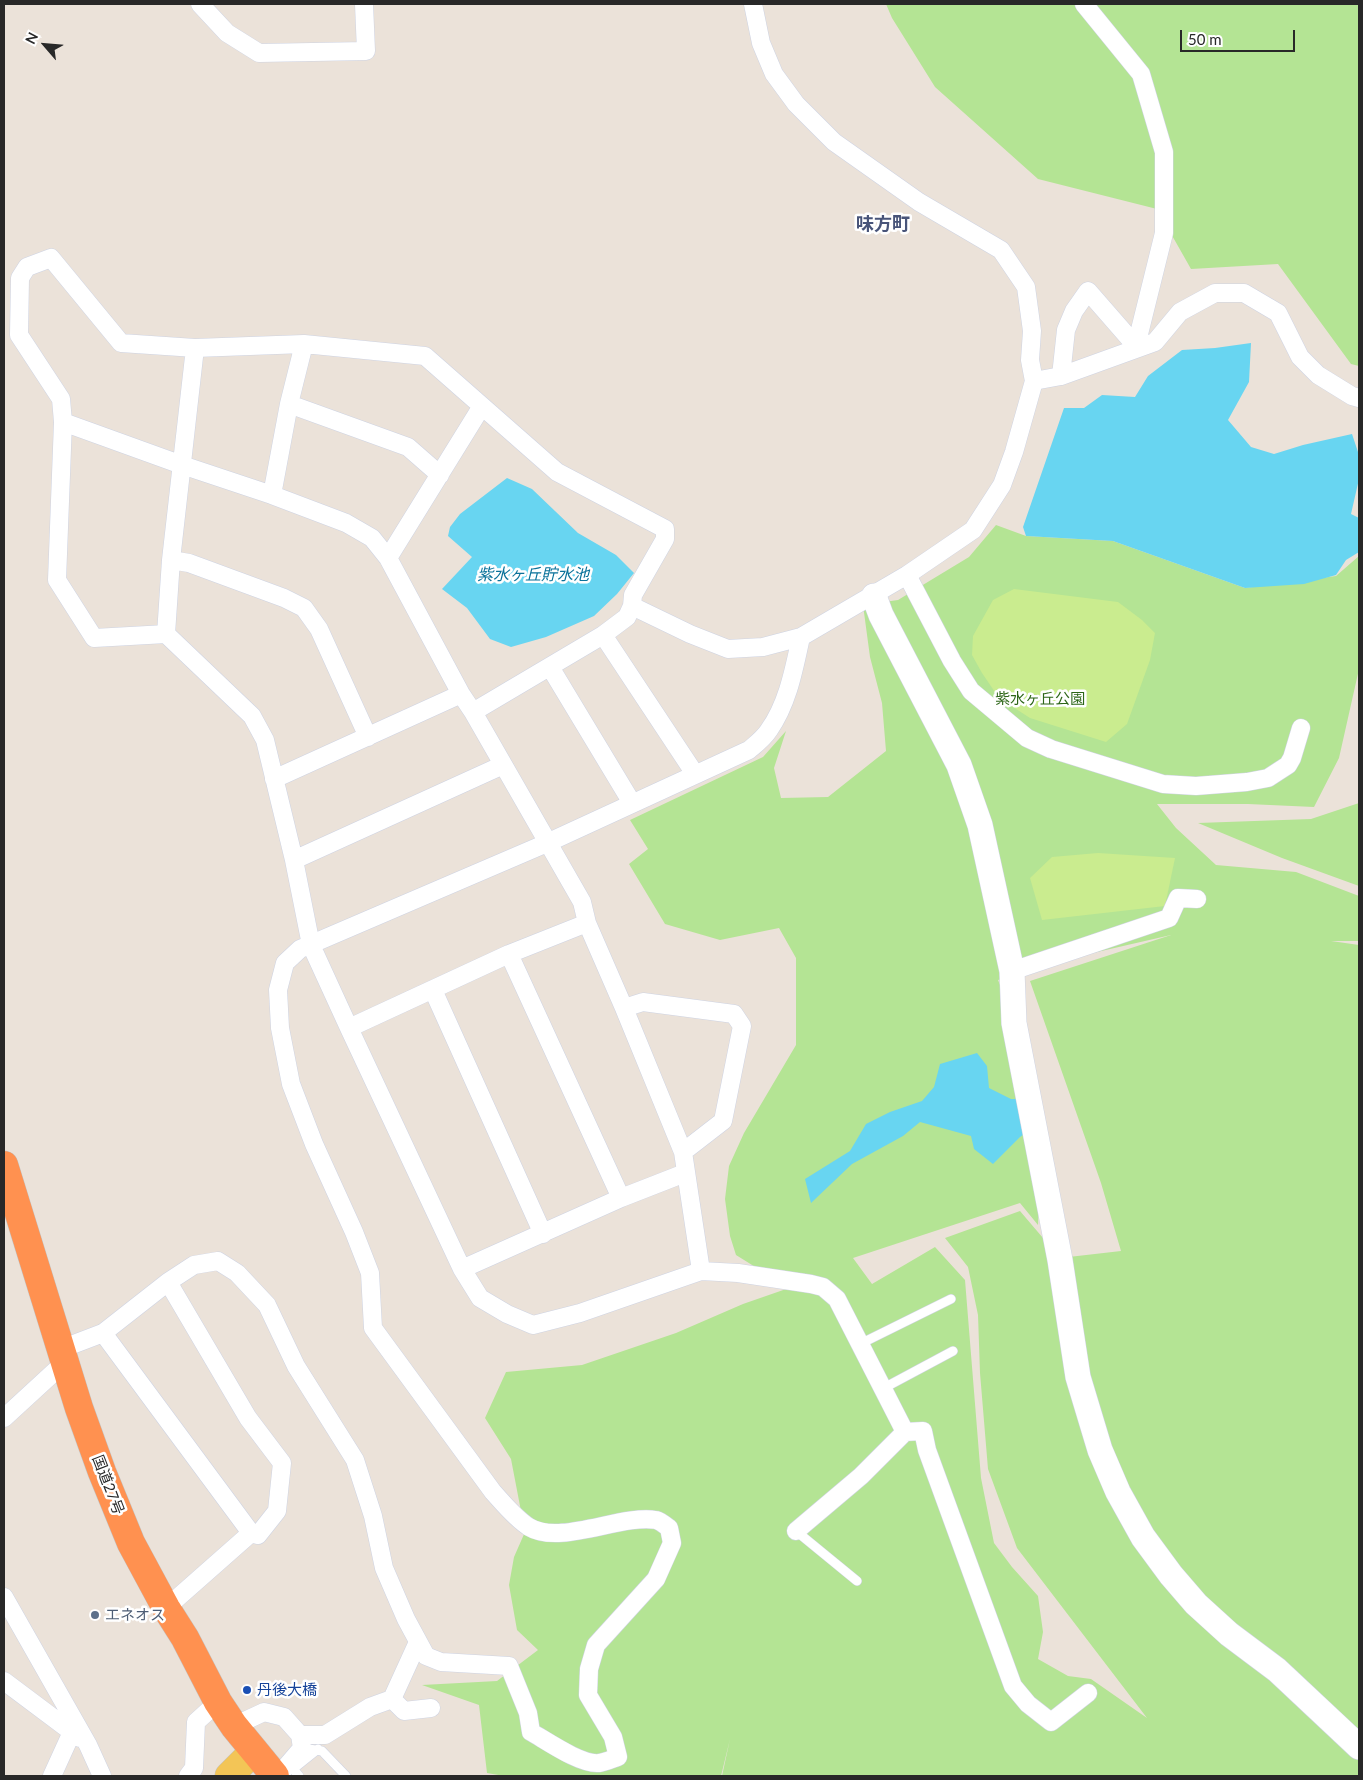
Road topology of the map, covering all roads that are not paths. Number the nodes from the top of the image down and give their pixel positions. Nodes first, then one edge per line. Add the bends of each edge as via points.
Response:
1 (200, 4) edge
2 (364, 4) edge
3 (752, 4) edge
4 (1084, 4) edge
5 (304, 344) junction
6 (195, 348) junction
7 (1061, 376) junction
8 (1034, 380) junction
9 (1359, 398) edge
10 (290, 404) junction
11 (482, 406) junction
12 (63, 422) junction
13 (182, 465) junction
14 (440, 475) junction
15 (272, 495) junction
16 (388, 558) junction
17 (171, 560) junction
18 (907, 576) junction
19 (874, 596) junction
20 (632, 606) junction
21 (166, 634) junction
22 (603, 635) junction
23 (801, 638) junction
24 (550, 667) junction
25 (461, 694) junction
26 (473, 712) junction
27 (1301, 728) dead end
28 (368, 737) junction
29 (503, 765) junction
30 (695, 774) junction
31 (274, 779) junction
32 (632, 803) junction
33 (547, 843) junction
34 (294, 860) junction
35 (1197, 899) dead end
36 (587, 923) junction
37 (311, 945) junction
38 (510, 954) junction
39 (1012, 971) junction
40 (433, 990) junction
41 (624, 1008) junction
42 (349, 1028) junction
43 (683, 1152) junction
44 (4, 1165) edge
45 (685, 1173) junction
46 (621, 1198) junction
47 (543, 1234) junction
48 (462, 1269) junction
49 (701, 1271) junction
50 (168, 1282) junction
51 (951, 1299) dead end
52 (103, 1332) junction
53 (860, 1344) junction
54 (953, 1351) dead end
55 (63, 1355) junction
56 (882, 1389) junction
57 (4, 1418) edge
58 (905, 1432) junction
59 (796, 1531) joint
60 (250, 1533) junction
61 (857, 1581) dead end
62 (4, 1597) edge
63 (166, 1608) junction
64 (418, 1642) junction
65 (4, 1681) edge
66 (1088, 1693) dead end
67 (392, 1699) junction
68 (218, 1702) junction
69 (431, 1708) dead end
70 (234, 1726) junction
71 (72, 1732) junction
72 (307, 1744) junction
73 (88, 1745) junction
74 (1359, 1747) edge
75 (254, 1751) junction
76 (52, 1776) edge
77 (102, 1776) edge
78 (188, 1776) edge
79 (229, 1776) edge
80 (276, 1776) edge
81 (299, 1776) edge
82 (346, 1776) edge

1 - 2 street via 226,34 259,53 366,51
3 - 8 street via 761,43 774,74 796,104 834,142 919,202 1001,250 1026,287
4 - 7 street via 1141,74 1164,152 1164,233 1136,346 1088,291 1066,330
5 - 6 street
5 - 10 street
5 - 11 street via 425,356
6 - 12 street via 121,343 51,258 27,267 20,278 19,335 61,399
6 - 13 street
7 - 8 street
7 - 9 street via 1155,342 1180,312 1215,293 1244,293 1278,313 1300,357 1318,375
8 - 18 street via 1002,485 973,530
10 - 14 street via 408,447
10 - 15 street
11 - 14 street
11 - 20 street via 557,472 665,529 665,539 633,595
12 - 13 street
12 - 21 street via 57,580 94,638
13 - 15 street
13 - 17 street
14 - 16 street
15 - 16 street via 346,523 372,538
16 - 25 street
17 - 21 street
17 - 28 street via 189,563 304,608 319,629
18 - 19 street
18 - 27 street via 971,691 1027,738 1051,749 1163,784 1196,786 1247,782 1268,778 1288,765
19 - 23 street
19 - 39 street via 959,765 980,825
20 - 22 street via 627,617
20 - 23 street via 728,649 763,647
21 - 31 street via 252,716 265,740
22 - 24 street
22 - 30 street
23 - 30 street via 791,683 769,731 749,750
24 - 26 street
24 - 32 street
25 - 26 street
25 - 28 street
26 - 29 street
28 - 31 street
29 - 33 street
29 - 34 street
30 - 32 street
31 - 34 street
32 - 33 street
33 - 36 street via 582,902
33 - 37 street
34 - 37 street
35 - 39 street via 1178,898 1170,918
36 - 38 street
36 - 41 street
37 - 42 street
37 - 64 street via 300,949 285,963 278,990 280,1028 291,1084 370,1272 373,1328 493,1492 531,1528 552,1533 657,1520 669,1528 672,1544 656,1579 596,1645 588,1669 588,1695 612,1737 618,1757 597,1763 590,1761 567,1754 531,1732 528,1713 509,1666 440,1662 426,1656
38 - 40 street
38 - 46 street
39 - 74 street via 1014,1023 1060,1260 1078,1377 1100,1450 1118,1492 1143,1537 1196,1604 1228,1634 1277,1670
40 - 42 street
40 - 47 street
41 - 43 street
41 - 43 street via 643,1002 734,1014 742,1026 723,1121
42 - 48 street
43 - 45 street
44 - 55 highway, 国道27号
45 - 46 street
45 - 49 street
46 - 47 street
47 - 48 street
48 - 49 street via 480,1298 533,1325 580,1314
49 - 53 street via 738,1273 823,1287 838,1299
50 - 52 street
50 - 60 street via 248,1418 282,1463 277,1511 258,1535
50 - 64 street via 194,1265 218,1261 237,1273 267,1305 296,1366 355,1460 373,1516 384,1568
51 - 53 lane
52 - 55 street
52 - 60 street
53 - 56 street
54 - 56 lane
55 - 57 street
55 - 63 highway, 国道27号 via 102,1472 131,1543
56 - 58 street
58 - 59 street via 861,1476
58 - 66 street via 923,1431 927,1450 1013,1686 1028,1704 1051,1722
59 - 61 lane
60 - 63 street
62 - 73 street
63 - 68 highway, 国道27号
64 - 67 street
65 - 71 street
67 - 69 street via 404,1711
67 - 72 street via 370,1707
68 - 70 highway, 国道27号
68 - 78 street via 196,1722 194,1768
70 - 72 street via 264,1712 284,1717
70 - 75 highway, 国道27号
71 - 73 street
71 - 76 street
72 - 80 street
72 - 81 lane via 293,1769
72 - 82 lane via 332,1760
73 - 77 street
75 - 79 main road
75 - 80 highway, 国道27号

